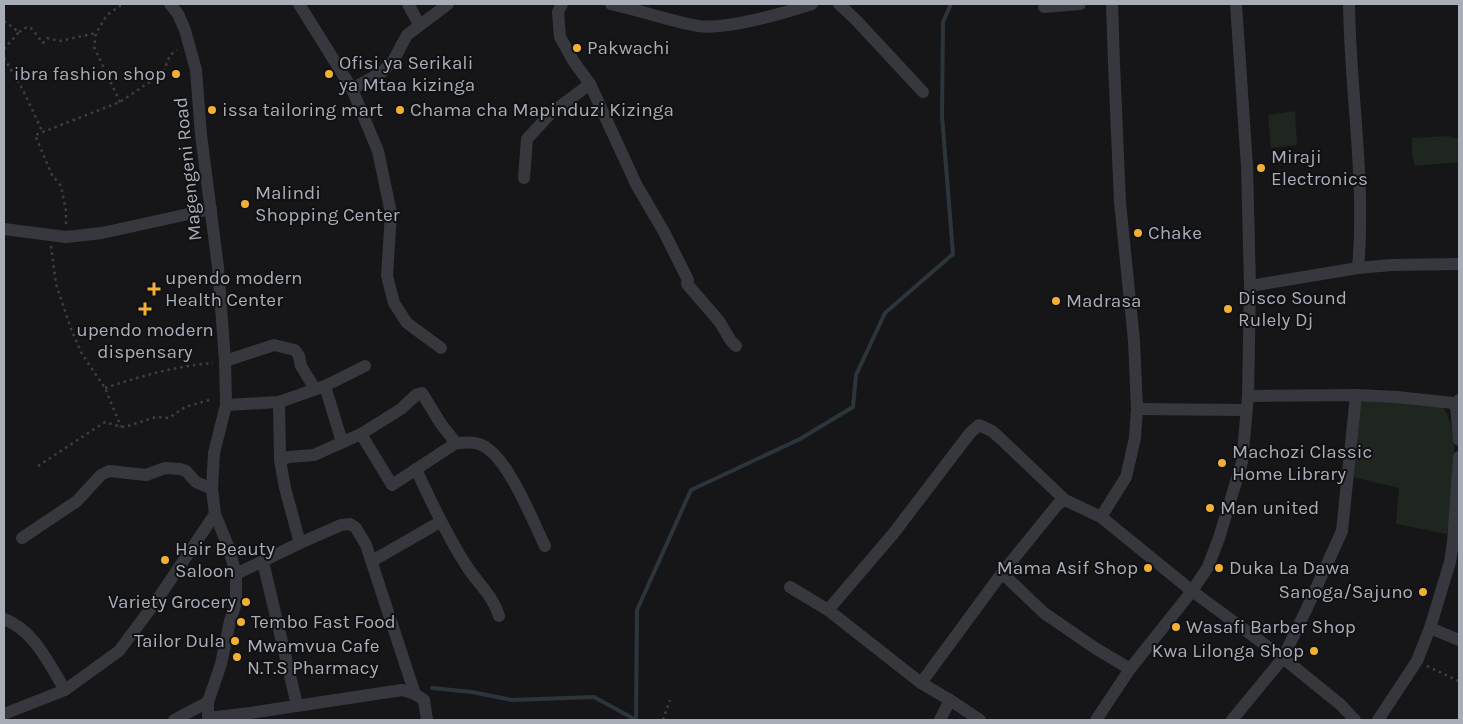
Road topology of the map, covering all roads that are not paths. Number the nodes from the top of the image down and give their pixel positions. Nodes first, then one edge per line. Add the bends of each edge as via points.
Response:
1 (170, 4) edge
2 (300, 4) edge
3 (408, 4) edge
4 (448, 4) edge
5 (562, 4) edge
6 (611, 4) edge
7 (812, 4) edge
8 (839, 4) edge
9 (1080, 4) edge
10 (1112, 4) edge
11 (1236, 4) edge
12 (1349, 4) edge
13 (631, 6) edge
14 (1044, 7) dead end
15 (419, 24) junction
16 (590, 84) junction
17 (352, 89) junction
18 (923, 92) dead end
19 (524, 178) dead end
20 (211, 209) junction
21 (4, 229) edge
22 (1459, 264) edge
23 (1358, 268) junction
24 (1250, 286) junction
25 (736, 346) dead end
26 (441, 348) dead end
27 (225, 361) junction
28 (364, 366) dead end
29 (320, 388) junction
30 (1356, 395) junction
31 (1248, 396) junction
32 (226, 400) junction
33 (279, 402) junction
34 (1457, 403) edge
35 (1137, 409) junction
36 (1246, 410) junction
37 (361, 434) junction
38 (1459, 440) edge
39 (342, 442) junction
40 (456, 443) junction
41 (1459, 457) edge
42 (280, 460) junction
43 (416, 469) junction
44 (212, 489) junction
45 (1065, 500) junction
46 (215, 514) junction
47 (1101, 517) junction
48 (440, 522) junction
49 (22, 538) dead end
50 (300, 543) junction
51 (545, 546) dead end
52 (372, 561) junction
53 (263, 562) junction
54 (236, 574) junction
55 (1002, 574) junction
56 (790, 587) dead end
57 (1192, 591) junction
58 (828, 610) junction
59 (499, 616) dead end
60 (4, 619) edge
61 (1430, 628) junction
62 (1459, 640) edge
63 (1283, 658) junction
64 (1130, 669) junction
65 (920, 682) junction
66 (65, 690) junction
67 (415, 694) junction
68 (950, 700) junction
69 (208, 702) junction
70 (297, 706) junction
71 (4, 714) edge
72 (251, 717) edge
73 (208, 719) edge
74 (174, 720) edge
75 (426, 720) edge
76 (940, 720) edge
77 (980, 720) edge
78 (1096, 720) edge
79 (1232, 720) edge
80 (1356, 720) edge
81 (1378, 720) edge

1 - 20 street, Magengeni Road via 178,14 196,70 200,135
2 - 17 street
3 - 15 street
4 - 15 street
5 - 16 street via 558,12 560,37
6 - 13 street
7 - 13 street via 722,26 699,26
8 - 18 street
9 - 14 street
10 - 35 street via 1120,193
11 - 24 street via 1247,166
12 - 23 street via 1359,153 1361,234
15 - 17 street via 407,35 394,61
16 - 19 street via 551,113 527,139
16 - 25 street via 636,184 688,280 687,284
17 - 26 street via 378,151 391,213 387,276 394,303 407,323
20 - 21 street via 66,237
20 - 27 street, Magengeni Road
22 - 23 street
23 - 24 street
24 - 31 street
27 - 29 street via 274,345 295,350 301,366
27 - 32 street, Magengeni Road
28 - 29 street
29 - 33 street
29 - 39 street
30 - 31 street
30 - 34 street
30 - 63 street via 1342,531
31 - 36 street
32 - 33 street
32 - 44 street, Magengeni Road via 214,453
33 - 42 street
34 - 38 street
35 - 36 street
35 - 47 street via 1135,438 1126,477
36 - 57 street via 1242,462 1208,567
37 - 39 street
37 - 40 street via 422,393
37 - 43 street via 392,485
39 - 42 street via 314,455
40 - 43 street
40 - 51 street via 480,444 495,454 517,486
41 - 61 street via 1450,562
42 - 50 street
43 - 48 street
44 - 46 street, Magengeni Road
44 - 49 street via 192,480 186,470 165,468 146,475 109,471 100,475 77,501
45 - 47 street
45 - 55 street via 1058,504
45 - 58 street via 992,431 979,425
46 - 54 street, Magengeni Road
46 - 66 street via 158,600 119,651
47 - 57 street
48 - 52 street
48 - 59 street via 471,574 495,604
50 - 52 street via 350,524 361,535
50 - 53 street
52 - 67 street
53 - 54 street
53 - 70 street
54 - 69 street, Magengeni Road via 236,603
55 - 64 street via 1044,613
55 - 65 street
56 - 58 street
57 - 63 street
57 - 64 street
58 - 65 street
60 - 66 street via 28,634
61 - 62 street
61 - 81 street via 1417,661
63 - 79 street
63 - 80 street
64 - 78 street
65 - 68 street
66 - 71 street
67 - 70 street via 402,690
67 - 75 street via 424,700
68 - 76 street
68 - 77 street
69 - 73 street, Magengeni Road
69 - 74 street
70 - 72 street
72 - 73 street

